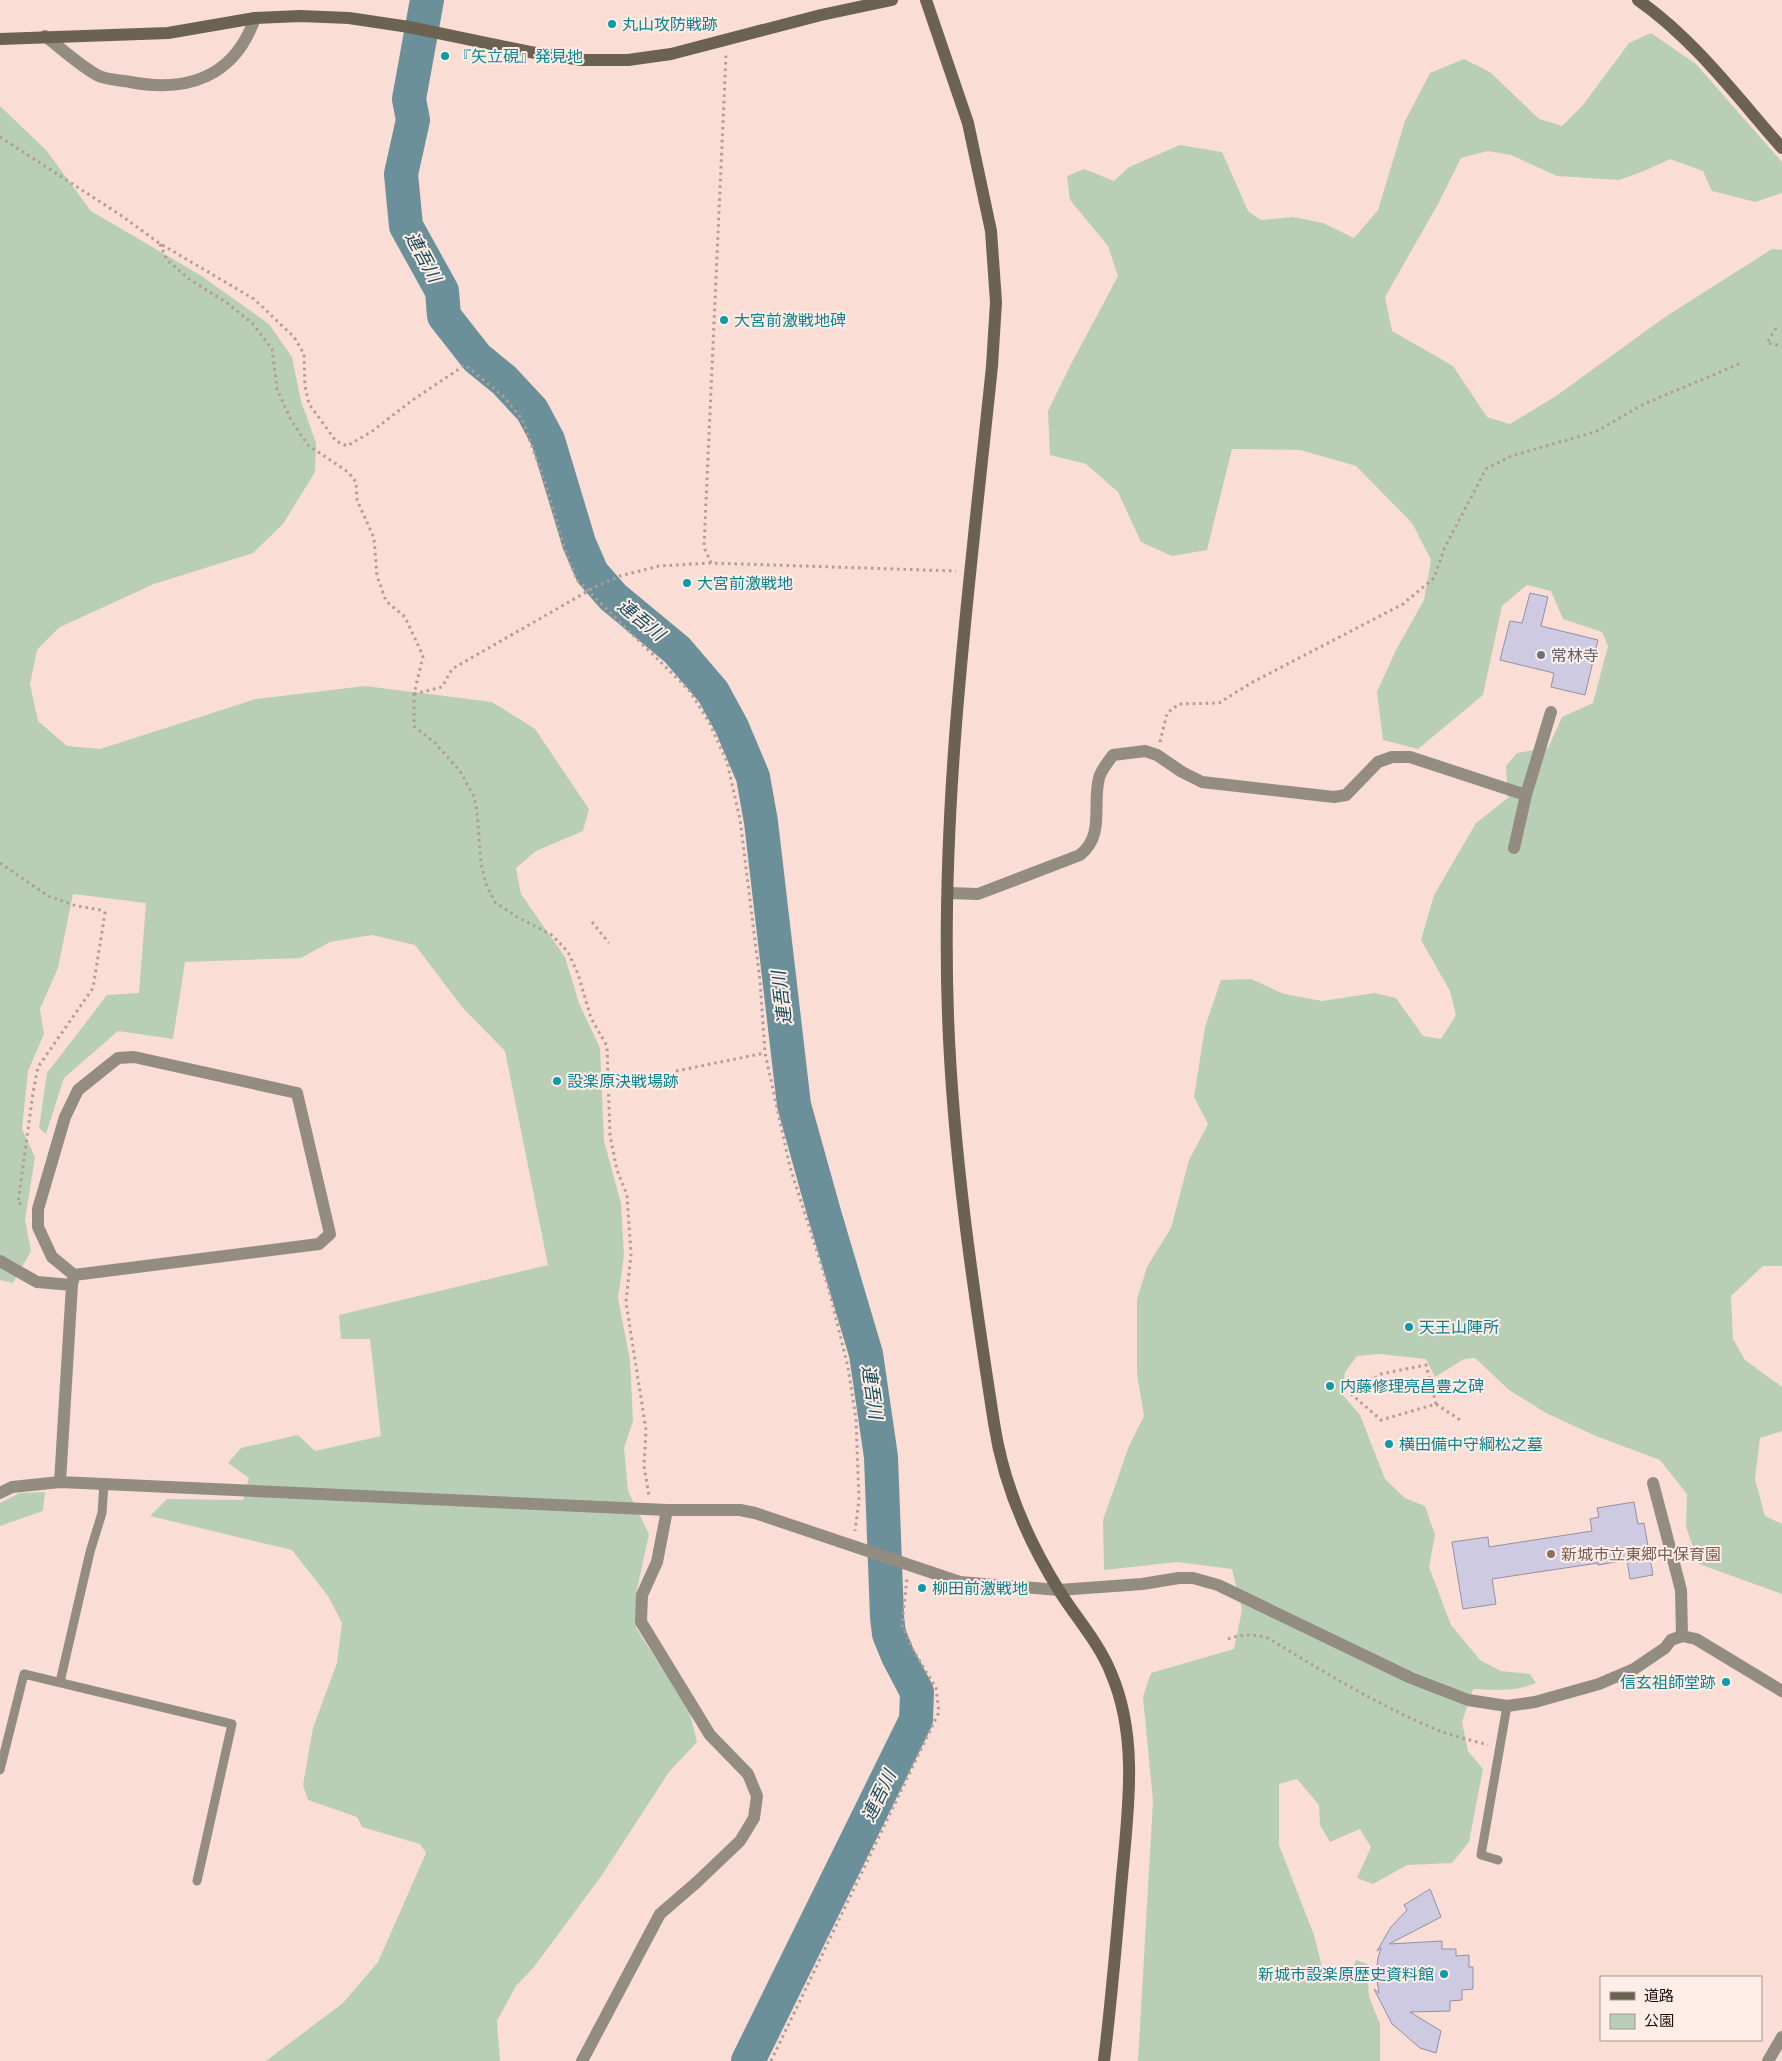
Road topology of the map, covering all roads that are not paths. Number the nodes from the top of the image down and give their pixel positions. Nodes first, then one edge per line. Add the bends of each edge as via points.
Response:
1 (892, 0) edge
2 (926, 0) edge
3 (1638, 0) edge
4 (255, 18) junction
5 (45, 36) junction
6 (0, 39) edge
7 (1782, 148) edge
8 (1550, 712) dead end
9 (1526, 794) junction
10 (1514, 848) dead end
11 (948, 893) junction
12 (0, 1260) edge
13 (73, 1280) junction
14 (60, 1482) junction
15 (1653, 1483) dead end
16 (104, 1484) junction
17 (0, 1493) edge
18 (667, 1510) junction
19 (1059, 1590) junction
20 (1682, 1636) junction
21 (60, 1682) junction
22 (1782, 1691) edge
23 (1507, 1706) junction
24 (0, 1770) edge
25 (1498, 1860) dead end
26 (197, 1881) dead end
27 (1782, 2036) edge
28 (582, 2061) edge
29 (1104, 2061) edge
30 (1768, 2061) edge

1 - 4 street via 821,14 671,54 628,60 582,60 349,18
2 - 11 street via 968,123 991,231 996,302 952,767
3 - 7 street via 1701,56
4 - 5 street via 168,33
4 - 5 street via 249,36 237,54 214,75 180,84 142,84 98,76
5 - 6 street
8 - 9 street
9 - 10 street
9 - 11 street via 1410,757 1392,757 1378,762 1346,796 1334,797 1202,782 1145,751 1113,755 1099,777 1095,835 1089,848 1080,855 978,894
11 - 19 street via 948,1013 960,1189 995,1428 1007,1482 1030,1536
12 - 13 street via 37,1282
13 - 13 street via 319,1244 330,1234 297,1093 134,1057 118,1058 78,1090 65,1117 38,1209 38,1227 52,1258
13 - 14 street
14 - 16 street
14 - 17 street via 12,1487
15 - 20 street via 1681,1590
16 - 18 street
16 - 21 lane via 102,1513
18 - 19 street via 755,1512 960,1582
18 - 28 street via 656,1562 642,1595 641,1622 710,1735 748,1774 757,1796 754,1818 740,1841 660,1914
19 - 23 street via 1193,1578 1218,1585 1411,1678 1468,1700
19 - 29 street via 1111,1672 1124,1714 1130,1760
20 - 22 street via 1696,1639
20 - 23 street via 1671,1640 1665,1648 1634,1669 1599,1684 1535,1702
21 - 24 lane via 24,1674
21 - 26 lane via 232,1724
23 - 25 lane via 1481,1855
27 - 30 street

